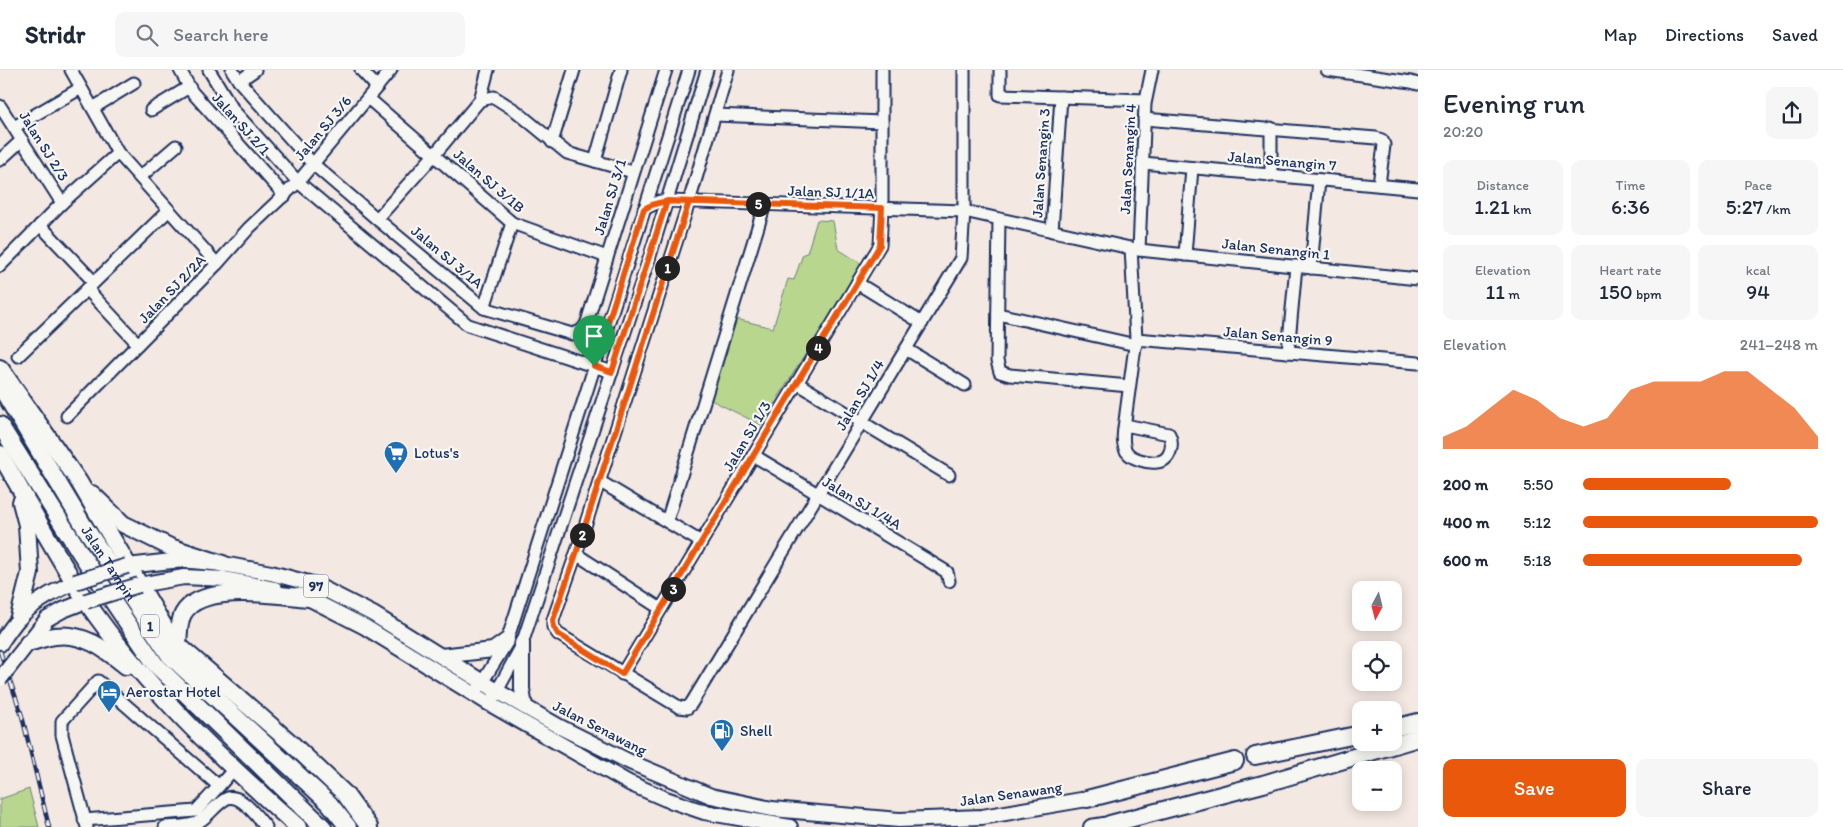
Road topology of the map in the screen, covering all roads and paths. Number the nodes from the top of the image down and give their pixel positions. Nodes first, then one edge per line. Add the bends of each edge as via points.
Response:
1 (71, 70) edge
2 (180, 70) edge
3 (209, 70) edge
4 (232, 70) edge
5 (254, 70) edge
6 (361, 70) edge
7 (488, 70) edge
8 (574, 70) edge
9 (621, 70) edge
10 (666, 70) edge
11 (688, 70) edge
12 (707, 70) edge
13 (728, 70) edge
14 (882, 70) edge
15 (964, 70) edge
16 (1000, 70) edge
17 (1152, 70) edge
18 (1327, 70) edge
19 (388, 71) edge
20 (239, 82) junction
21 (134, 83) dead end
22 (1418, 84) edge
23 (190, 87) junction
24 (377, 87) junction
25 (81, 88) junction
26 (1060, 97) junction
27 (368, 98) junction
28 (480, 100) junction
29 (1146, 100) junction
30 (0, 106) edge
31 (93, 108) junction
32 (150, 110) dead end
33 (715, 115) junction
34 (1144, 119) junction
35 (882, 122) junction
36 (14, 127) junction
37 (1271, 128) junction
38 (22, 140) junction
39 (552, 142) junction
40 (176, 146) dead end
41 (118, 153) junction
42 (435, 154) junction
43 (0, 160) edge
44 (595, 161) junction
45 (1143, 163) junction
46 (313, 164) junction
47 (1192, 168) junction
48 (633, 172) junction
49 (1271, 176) junction
50 (140, 178) junction
51 (1319, 180) junction
52 (298, 182) junction
53 (1379, 185) junction
54 (1418, 189) edge
55 (285, 196) junction
56 (667, 201) junction
57 (689, 202) junction
58 (62, 203) junction
59 (765, 204) junction
60 (882, 208) junction
61 (644, 209) junction
62 (169, 210) junction
63 (964, 211) junction
64 (377, 219) junction
65 (999, 219) junction
66 (512, 223) junction
67 (40, 225) junction
68 (1052, 231) junction
69 (1135, 249) junction
70 (1185, 255) junction
71 (607, 257) junction
72 (217, 264) junction
73 (0, 266) edge
74 (1296, 266) junction
75 (1312, 268) junction
76 (1418, 279) edge
77 (857, 283) junction
78 (91, 286) junction
79 (484, 308) junction
80 (998, 314) junction
81 (922, 323) junction
82 (581, 331) joint
83 (1136, 342) junction
84 (138, 344) junction
85 (906, 349) junction
86 (1288, 352) junction
87 (18, 356) dead end
88 (1418, 363) edge
89 (594, 366) junction
90 (0, 368) edge
91 (612, 372) junction
92 (797, 383) junction
93 (965, 385) dead end
94 (0, 386) edge
95 (1129, 386) junction
96 (67, 416) dead end
97 (862, 422) junction
98 (0, 425) edge
99 (1125, 425) junction
100 (0, 454) edge
101 (754, 455) junction
102 (13, 475) junction
103 (949, 475) dead end
104 (599, 481) junction
105 (79, 482) junction
106 (818, 494) junction
107 (667, 521) junction
108 (701, 542) junction
109 (576, 554) junction
110 (223, 564) junction
111 (127, 566) junction
112 (949, 581) dead end
113 (75, 582) junction
114 (139, 585) junction
115 (308, 598) junction
116 (86, 601) junction
117 (661, 609) junction
118 (15, 622) junction
119 (507, 640) junction
120 (522, 642) junction
121 (0, 644) edge
122 (178, 645) junction
123 (22, 650) junction
124 (441, 656) junction
125 (622, 674) junction
126 (0, 679) edge
127 (483, 682) junction
128 (497, 691) junction
129 (160, 695) junction
130 (474, 695) junction
131 (490, 704) junction
132 (525, 707) junction
133 (1418, 722) edge
134 (1402, 726) edge
135 (1352, 736) edge
136 (1415, 739) edge
137 (1255, 756) dead end
138 (1235, 761) dead end
139 (233, 770) junction
140 (219, 786) junction
141 (1087, 799) joint
142 (86, 823) edge
143 (1110, 824) joint
144 (165, 827) edge
145 (266, 827) edge
146 (298, 827) edge
147 (323, 827) edge
148 (348, 827) edge
149 (369, 827) edge
150 (790, 827) edge
151 (1092, 827) edge

1 - 25 street
2 - 23 street, Jalan SJ 2/1
3 - 52 street via 234,111
4 - 20 street, Jalan SJ 3/1A
5 - 20 street
6 - 24 street
7 - 28 street
8 - 39 street
9 - 44 street
10 - 48 street, Jalan SJ 3/1
11 - 61 street
12 - 56 street
13 - 33 street
14 - 35 street, Jalan SJ 1/3
15 - 63 street, Jalan SJ 1/4
16 - 26 street via 1000,95
17 - 29 street, Jalan Senangin 4
18 - 22 street
19 - 24 street, Jalan SJ 3/6
20 - 46 street, Jalan SJ 3/1A
21 - 31 street
23 - 32 street
23 - 55 street, Jalan SJ 2/1
24 - 27 street, Jalan SJ 3/6
25 - 31 street
25 - 36 street
26 - 29 street
26 - 68 street, Jalan Senangin 3
27 - 42 street, Jalan SJ 3/1B
27 - 46 street, Jalan SJ 3/6
28 - 39 street via 494,97
28 - 42 street
29 - 34 street, Jalan Senangin 4
30 - 36 street, Jalan SJ 2/3
31 - 41 street
33 - 35 street
33 - 57 street
34 - 37 street
34 - 45 street, Jalan Senangin 4
35 - 60 street, Jalan SJ 1/3
36 - 38 street, Jalan SJ 2/3
37 - 49 street
37 - 53 street via 1382,140
38 - 43 street
38 - 58 street, Jalan SJ 2/3
39 - 44 street via 567,154
40 - 50 street
41 - 50 street
41 - 58 street
42 - 64 street
42 - 66 street, Jalan SJ 3/1B
44 - 48 street
45 - 47 street, Jalan Senangin 7
45 - 69 street, Jalan Senangin 4
46 - 52 street, Jalan SJ 3/6
46 - 64 street, Jalan SJ 3/1A
47 - 49 street, Jalan Senangin 7
47 - 70 street
48 - 71 street, Jalan SJ 3/1
49 - 51 street, Jalan Senangin 7
50 - 62 street
51 - 53 street, Jalan Senangin 7
51 - 75 street
52 - 55 street, Jalan SJ 2/2A
52 - 89 street via 468,325
53 - 54 street, Jalan Senangin 7
55 - 72 street, Jalan SJ 2/2A via 249,228
56 - 57 street, Jalan SJ 1/1A
56 - 61 street
56 - 91 street
57 - 59 street, Jalan SJ 1/1A
57 - 104 street
58 - 67 street
59 - 60 street, Jalan SJ 1/1A
59 - 107 street
60 - 63 street, Jalan SJ 1/1A
60 - 77 street, Jalan SJ 1/3 via 880,245
61 - 89 street
62 - 72 street
62 - 78 street
63 - 65 street, Jalan SJ 1/1A
63 - 81 street, Jalan SJ 1/4 via 961,258
64 - 79 street, Jalan SJ 3/1A
65 - 68 street, Jalan SJ 1/1A
65 - 80 street
66 - 71 street, Jalan SJ 3/1B
66 - 79 street
67 - 73 street
67 - 78 street
68 - 69 street, Jalan Senangin 1
69 - 70 street, Jalan Senangin 1
69 - 83 street, Jalan Senangin 4
70 - 74 street, Jalan Senangin 1
71 - 82 street, Jalan SJ 3/1 via 586,325
72 - 84 street, Jalan SJ 2/2A
74 - 75 street, Jalan Senangin 1
74 - 86 street
75 - 76 street, Jalan Senangin 1
77 - 81 street
77 - 92 street, Jalan SJ 1/3
78 - 84 street
78 - 87 street
79 - 82 street, Jalan SJ 3/1A via 572,334
80 - 83 street, Jalan Senangin 9
80 - 95 street via 997,361 1000,372
81 - 85 street, Jalan SJ 1/4
83 - 86 street, Jalan Senangin 9
83 - 95 street, Jalan Senangin 4
84 - 96 street, Jalan SJ 2/2A
85 - 93 street
85 - 97 street, Jalan SJ 1/4
86 - 88 street, Jalan Senangin 9
89 - 91 street
89 - 119 street
90 - 105 highway
91 - 120 street
92 - 97 street
92 - 101 street, Jalan SJ 1/3
94 - 148 highway, Jalan Tampin / 1 via 84,526 170,656 329,804
95 - 99 street, Jalan Senangin 4
97 - 103 street
97 - 106 street, Jalan SJ 1/4
98 - 147 highway, Jalan Tampin / 1 via 155,664
99 - 99 street, Jalan Senangin 4 via 1125,450 1132,458 1158,462 1165,459 1172,441 1169,434
100 - 102 highway
101 - 106 street, Jalan SJ 1/4A
101 - 108 street, Jalan SJ 1/3
102 - 113 highway
102 - 118 highway via 28,525 30,573
104 - 107 street
104 - 109 street
105 - 110 highway via 123,524 170,547
105 - 111 highway
106 - 112 street, Jalan SJ 1/4A via 947,572
106 - 125 street, Jalan SJ 1/4 via 692,704 687,708 679,707
107 - 108 street
108 - 117 street, Jalan SJ 1/3
109 - 117 street
109 - 125 street via 553,620 554,627 558,634
110 - 111 main road, Jalan Senawang / 97 via 181,560
110 - 124 main road, Jalan Senawang / 97 via 316,585 373,614
111 - 113 main road, 97, bridge
111 - 114 highway
113 - 116 highway
113 - 118 main road, 97 via 36,603
114 - 115 main road, 97 via 184,577 225,579
114 - 116 main road, 97, bridge
114 - 122 highway
115 - 122 highway via 237,592 195,602 183,613
115 - 130 main road, 97 via 365,627
116 - 123 main road, 97 via 47,619
116 - 129 highway
117 - 125 street, Jalan SJ 1/3
118 - 121 main road, 97
119 - 124 main road via 493,650
119 - 127 street
120 - 128 street
120 - 132 main road
122 - 149 highway via 345,794
123 - 126 main road, 97, bridge
123 - 129 highway via 56,636 88,640 108,651
124 - 127 main road, Jalan Senawang / 97
127 - 128 main road, Jalan Senawang / 97
127 - 130 street
128 - 131 street
128 - 132 main road, Jalan Senawang / 97
129 - 139 highway
130 - 131 main road, 97
131 - 150 main road, 97 via 628,783 666,799 704,812
132 - 141 main road, Jalan Senawang / 97 via 569,732 670,780 711,796 772,809 899,820 982,817
133 - 134 highway
135 - 137 highway
136 - 143 highway via 1263,784
138 - 141 highway
139 - 140 street
139 - 146 highway
140 - 142 street via 196,811
140 - 142 street via 98,681 62,721 62,735
143 - 151 main road
144 - 145 street via 200,822 225,798 234,797 242,801

